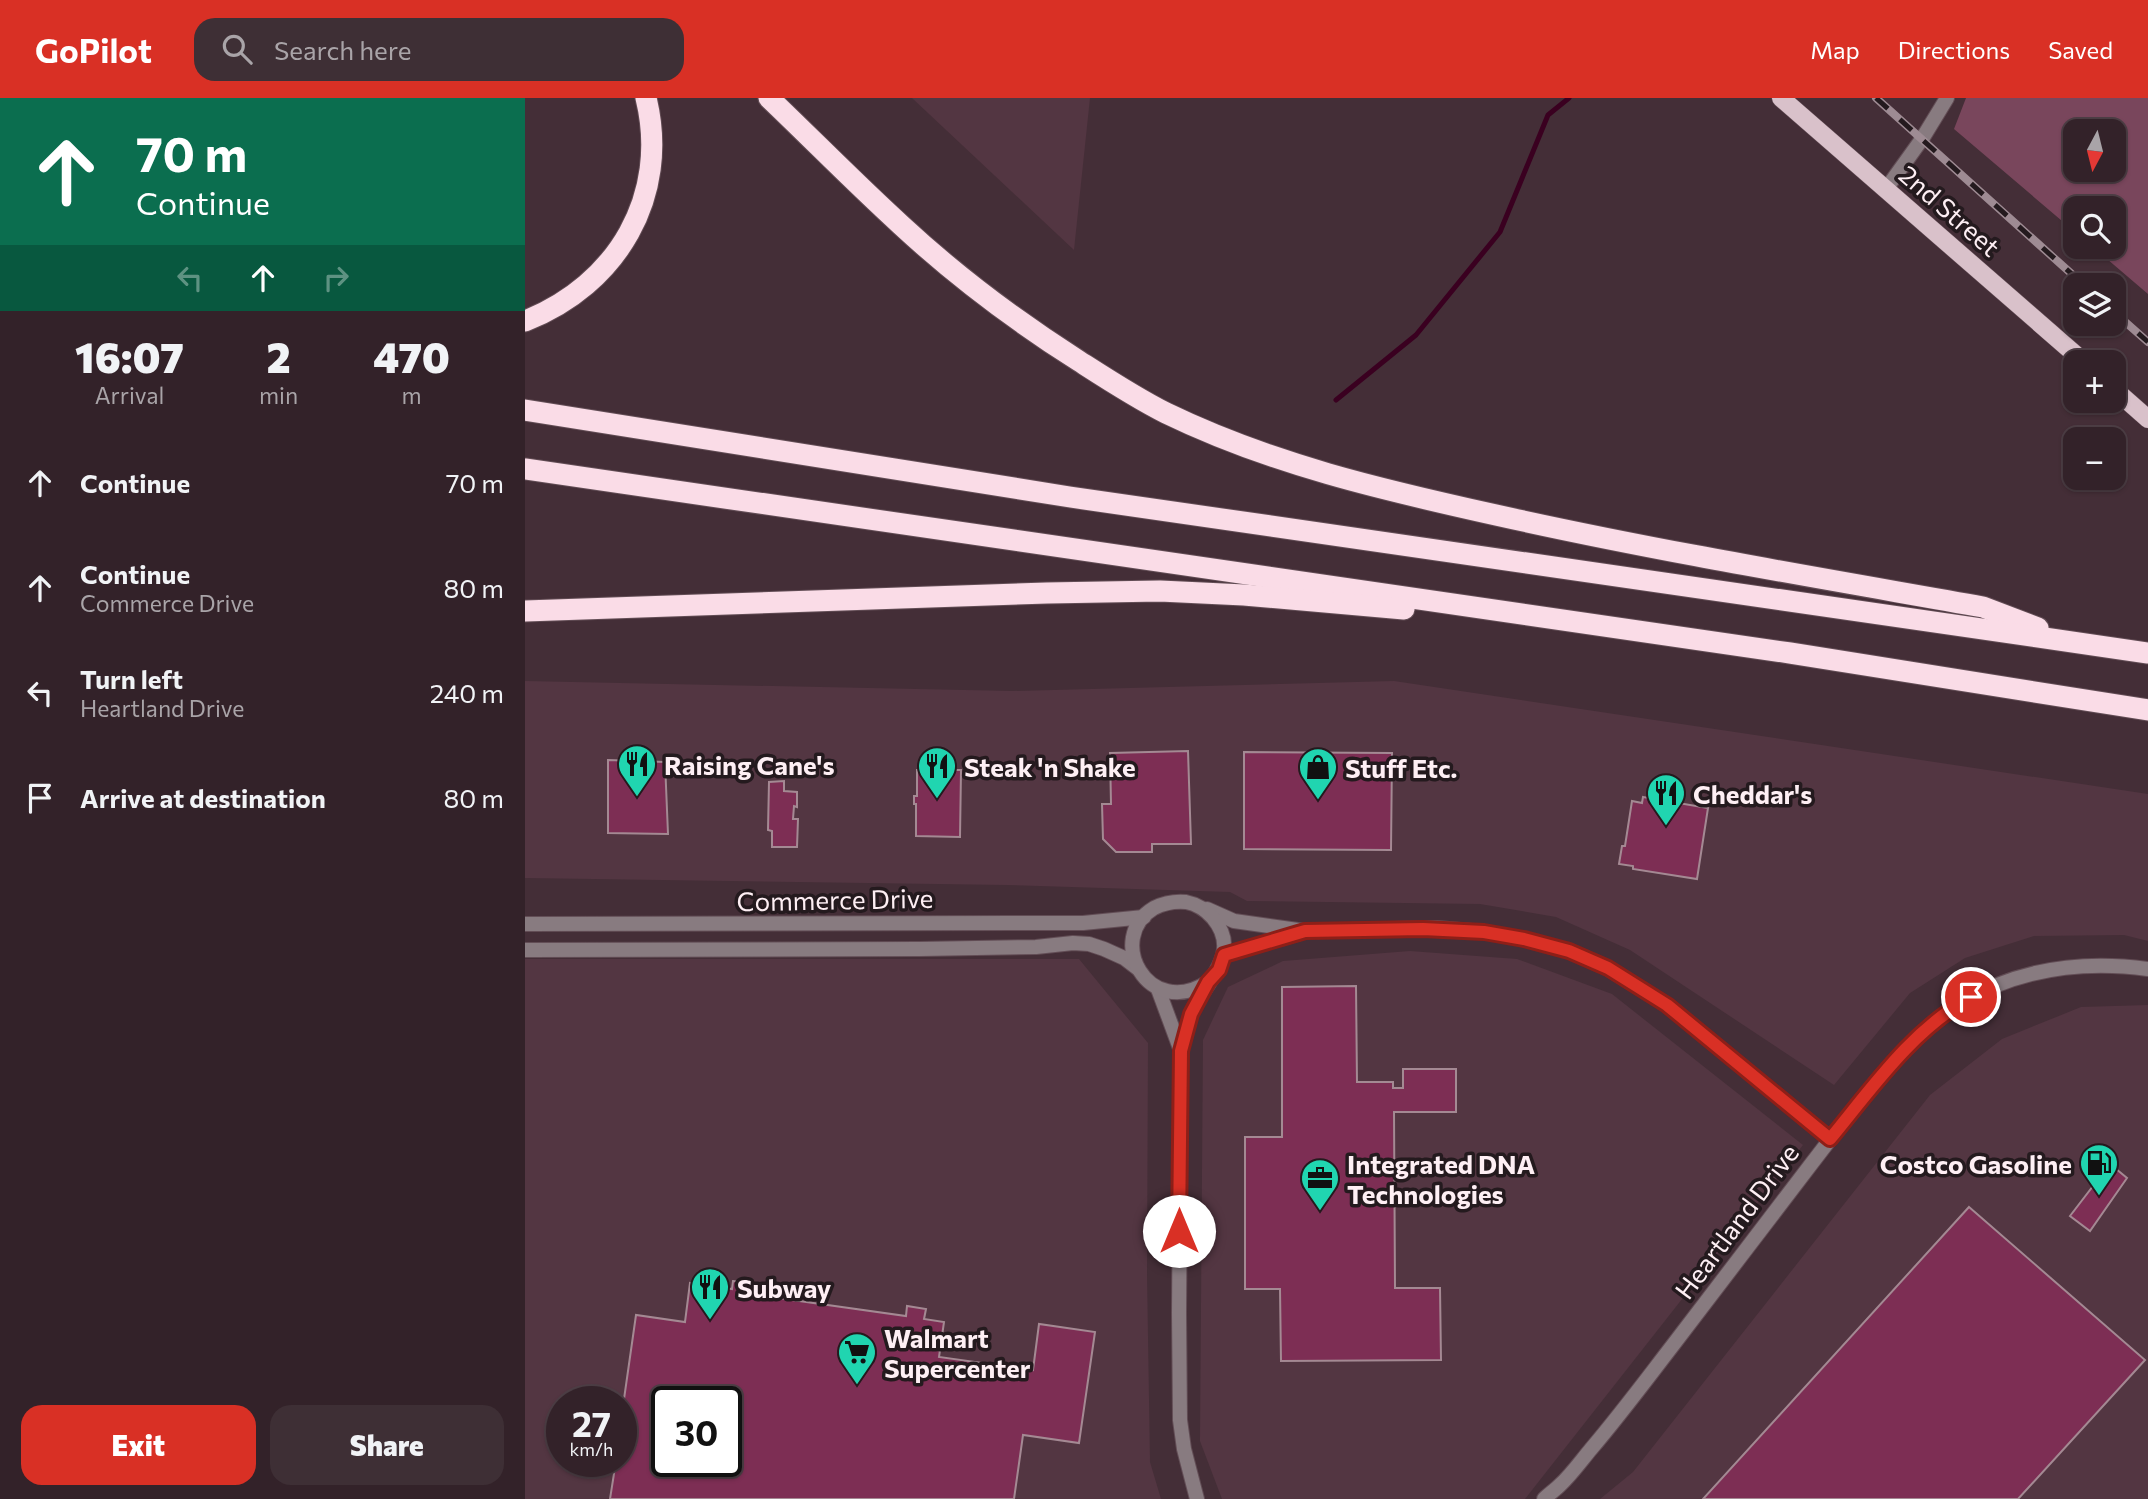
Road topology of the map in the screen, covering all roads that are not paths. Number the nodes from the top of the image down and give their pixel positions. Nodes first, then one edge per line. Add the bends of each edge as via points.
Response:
1 (646, 98) edge
2 (769, 98) edge
3 (1781, 98) edge
4 (1947, 98) edge
5 (1886, 189) junction
6 (525, 321) edge
7 (2070, 350) edge
8 (2126, 400) edge
9 (525, 411) edge
10 (2148, 419) edge
11 (525, 469) edge
12 (525, 611) edge
13 (1576, 621) junction
14 (2076, 642) junction
15 (2148, 653) edge
16 (2148, 710) edge
17 (1196, 905) junction
18 (1144, 916) junction
19 (525, 924) edge
20 (1305, 931) junction
21 (525, 950) edge
22 (1224, 955) junction
23 (1137, 969) junction
24 (2148, 969) edge
25 (1208, 982) junction
26 (1159, 989) junction
27 (1181, 1051) junction
28 (1830, 1139) junction
29 (1197, 1499) edge
30 (1543, 1499) edge

1 - 6 highway via 652,143 636,222 621,248 592,280
2 - 14 highway via 900,225 984,295 1102,376 1164,412 1230,442 1399,494 1608,540 1983,607
3 - 5 main road, 2nd Street
4 - 5 street
5 - 7 main road, 2nd Street
8 - 10 main road
9 - 14 highway via 1070,497
11 - 13 highway
12 - 13 highway via 1160,592 1244,594
13 - 16 highway
14 - 15 highway
17 - 18 street via 1168,903
17 - 20 street via 1234,921
17 - 22 street via 1219,925
18 - 19 street, Commerce Drive via 1083,923
18 - 23 street via 1133,942
20 - 22 street
20 - 28 street via 1437,928 1484,932 1569,951 1608,968 1667,1005
21 - 23 street, Commerce Drive via 920,949 1073,943 1104,949
22 - 25 street
23 - 26 street
24 - 28 street, Heartland Drive via 2086,965 2043,970 1985,989 1926,1029
25 - 26 street via 1185,993
25 - 27 street via 1191,1014
26 - 27 street
27 - 29 street via 1180,1420
28 - 30 street, Heartland Drive via 1617,1418

